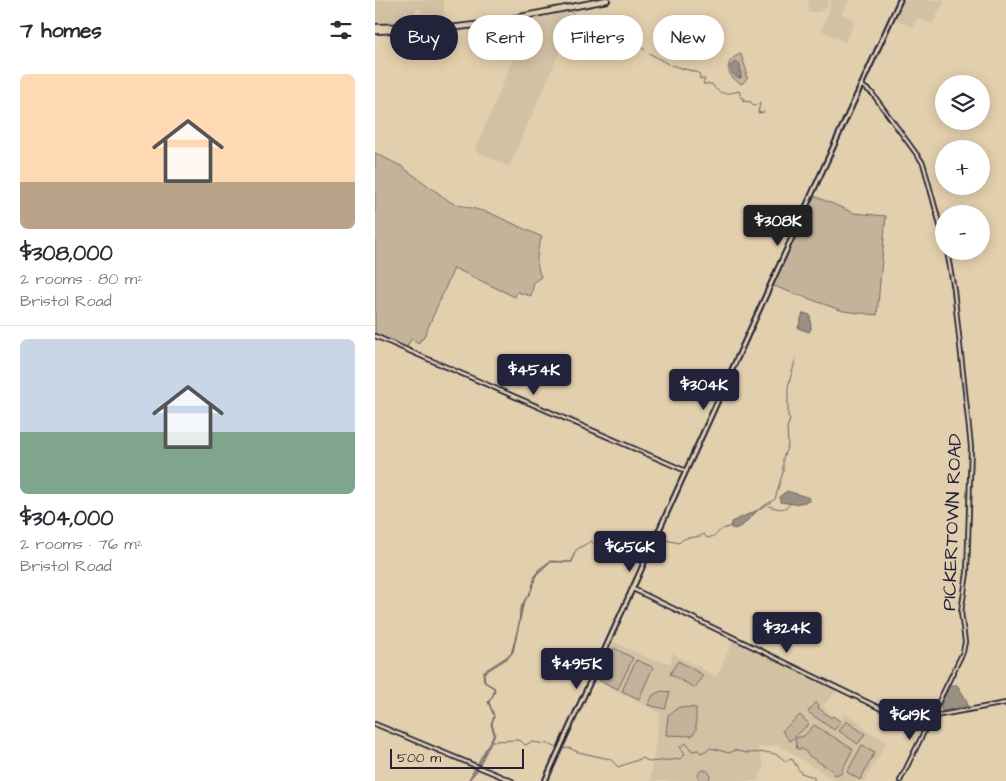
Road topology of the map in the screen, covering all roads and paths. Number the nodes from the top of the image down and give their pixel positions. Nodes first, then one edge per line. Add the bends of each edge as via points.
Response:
1 (607, 0) edge
2 (901, 0) edge
3 (531, 15) edge
4 (468, 25) edge
5 (375, 29) edge
6 (861, 85) junction
7 (935, 208) edge
8 (949, 260) edge
9 (375, 336) edge
10 (687, 471) junction
11 (633, 590) junction
12 (1006, 703) edge
13 (936, 708) junction
14 (942, 715) junction
15 (931, 717) junction
16 (924, 718) junction
17 (375, 724) edge
18 (928, 724) junction
19 (512, 781) edge
20 (545, 781) edge
21 (900, 781) edge

1 - 3 highway
2 - 6 main road
4 - 5 highway
6 - 7 street via 872,93 922,161
6 - 10 main road
8 - 13 street, PICKERTOWN ROAD via 955,290 971,460 967,574 961,612 965,646
9 - 10 street
10 - 11 main road
11 - 16 street via 893,715 905,719
11 - 20 main road
12 - 14 street
13 - 14 street
13 - 15 street, PICKERTOWN ROAD
14 - 15 street
15 - 16 street
15 - 18 street, PICKERTOWN ROAD
16 - 18 street
17 - 19 street
18 - 21 street, PICKERTOWN ROAD

